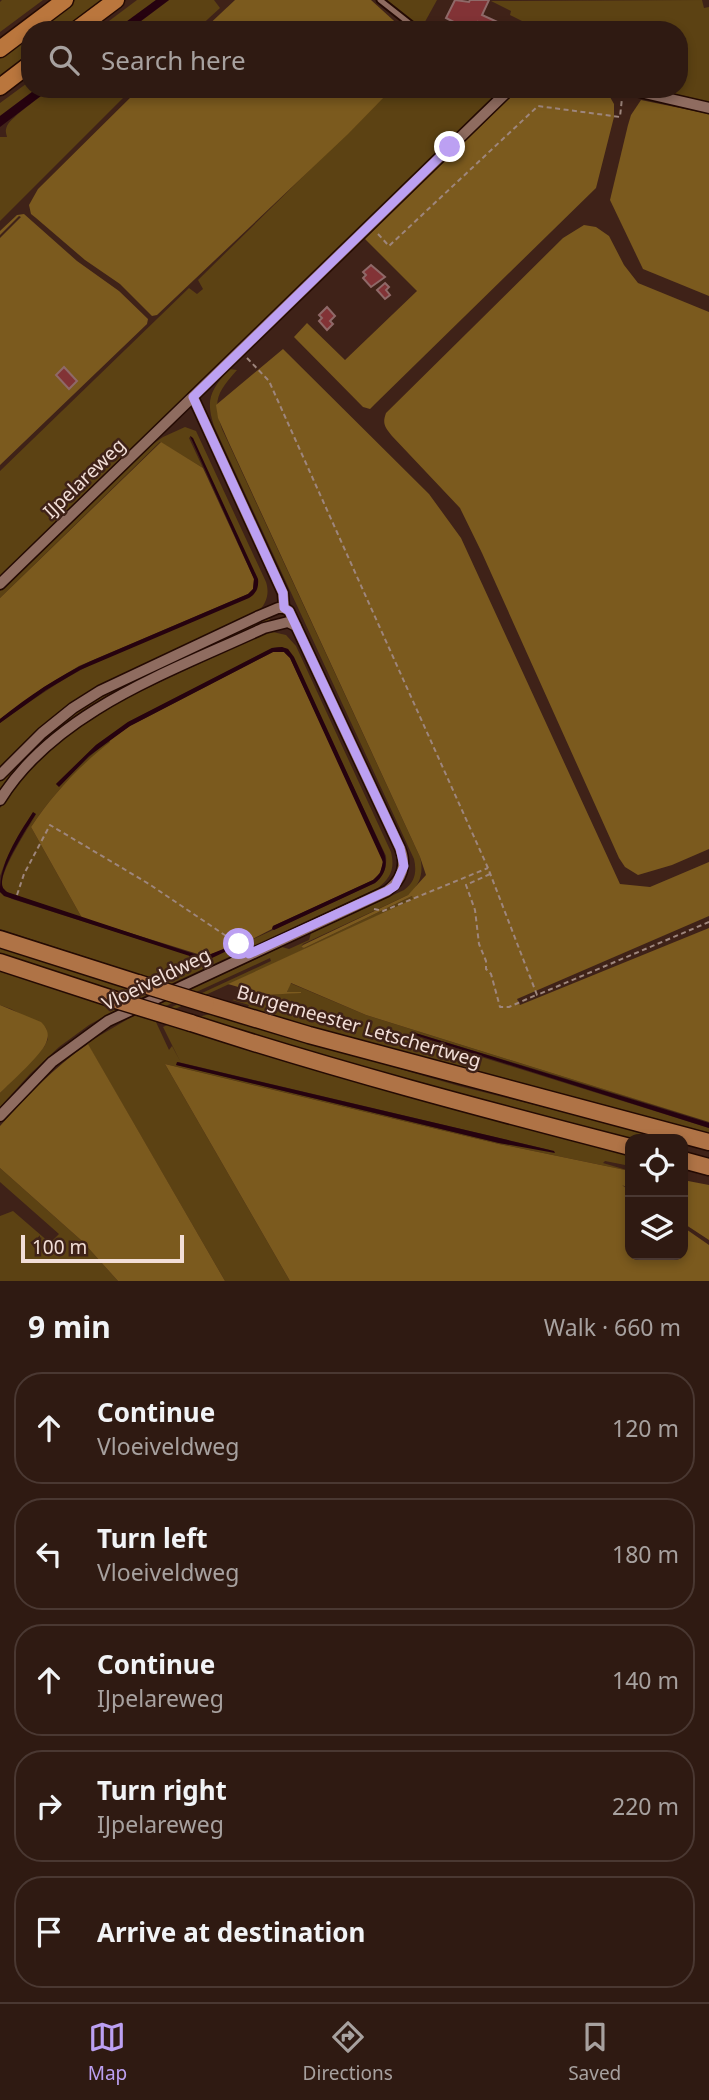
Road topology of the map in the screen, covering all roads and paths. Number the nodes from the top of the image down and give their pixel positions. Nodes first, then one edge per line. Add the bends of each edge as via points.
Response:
1 (65, 0) edge
2 (116, 0) edge
3 (380, 0) edge
4 (37, 21) edge
5 (88, 21) edge
6 (405, 21) edge
7 (21, 33) edge
8 (0, 49) edge
9 (21, 71) edge
10 (0, 87) edge
11 (501, 98) edge
12 (623, 98) edge
13 (665, 98) edge
14 (709, 108) edge
15 (370, 225) junction
16 (240, 351) junction
17 (193, 397) junction
18 (0, 584) edge
19 (284, 608) junction
20 (296, 626) junction
21 (0, 775) edge
22 (0, 800) edge
23 (488, 868) junction
24 (491, 874) junction
25 (17, 895) dead end
26 (356, 905) junction
27 (709, 922) edge
28 (0, 939) edge
29 (249, 954) junction
30 (0, 962) edge
31 (537, 995) junction
32 (0, 1116) edge
33 (709, 1142) edge
34 (625, 1146) edge
35 (688, 1161) edge
36 (709, 1167) edge

1 - 4 highway
2 - 5 highway
3 - 6 lane
7 - 8 highway
9 - 10 highway
11 - 15 street, IJpelareweg
12 - 15 path via 620,117 538,106 389,246
13 - 14 street
15 - 16 street, IJpelareweg
16 - 17 street, IJpelareweg
16 - 23 path via 269,382
17 - 18 street, IJpelareweg
17 - 19 street via 283,593
19 - 20 street, Vloeiveldweg
19 - 21 street via 100,691 50,726
20 - 22 street via 288,622 264,628 104,704 34,758
20 - 26 street, Vloeiveldweg via 402,855 404,866 395,886
23 - 24 path
23 - 26 path via 383,911
24 - 31 path
24 - 31 path via 466,885 500,1007
25 - 29 path via 50,825 149,884
26 - 29 street, Vloeiveldweg
27 - 31 path
28 - 33 main road, Burgemeester Letschertweg, bridge via 309,1035
29 - 32 street, Vloeiveldweg via 108,1021 52,1062
30 - 34 main road, bridge via 300,1058
35 - 36 main road

